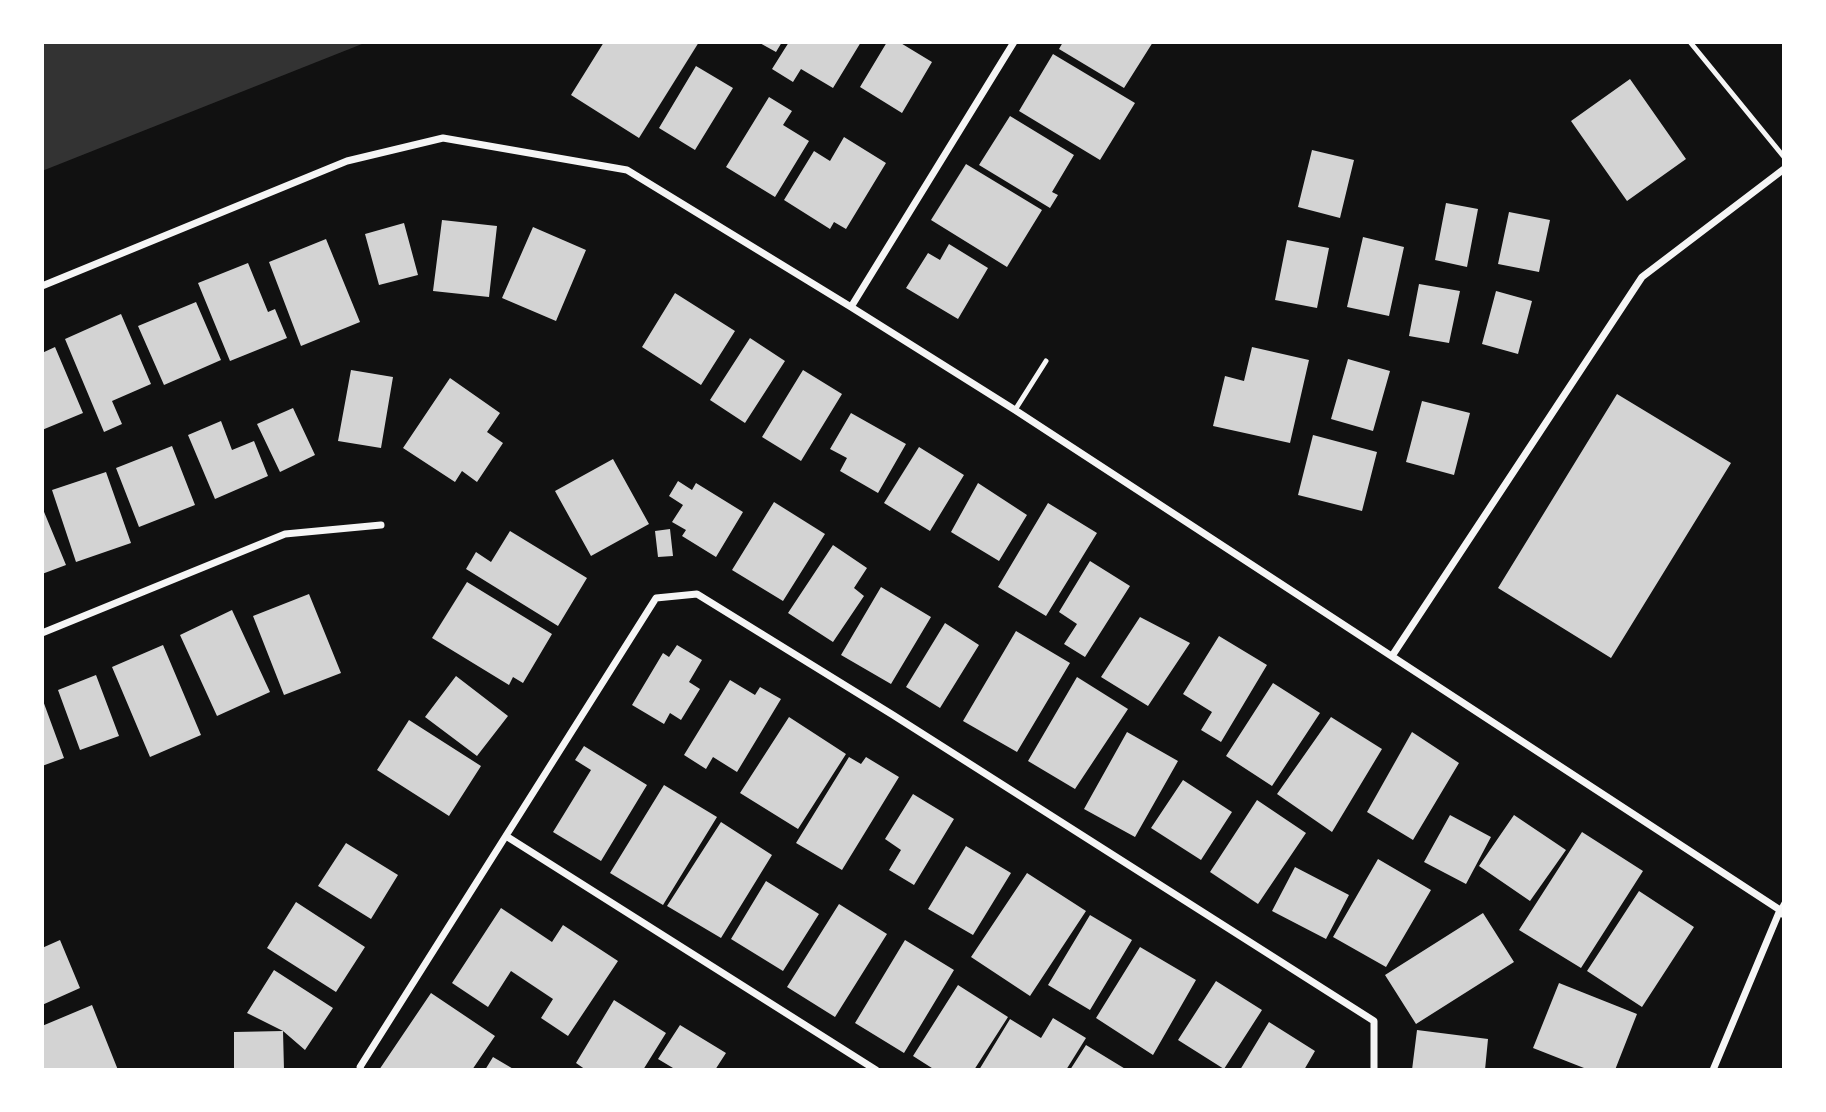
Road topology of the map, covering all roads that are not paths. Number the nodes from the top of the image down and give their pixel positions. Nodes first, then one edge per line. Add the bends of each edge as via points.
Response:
1 (1014, 42) edge
2 (1690, 42) edge
3 (1784, 158) edge
4 (1784, 169) edge
5 (42, 286) edge
6 (851, 307) junction
7 (1046, 361) dead end
8 (1015, 410) junction
9 (381, 525) dead end
10 (42, 633) edge
11 (1392, 656) junction
12 (506, 836) junction
13 (1783, 909) edge
14 (360, 1068) edge
15 (876, 1070) edge
16 (1374, 1070) edge
17 (1713, 1070) edge

1 - 6 street
2 - 3 lane
4 - 11 street via 1642,277
5 - 6 street via 347,160 443,138 627,170
6 - 8 street
7 - 8 lane
8 - 11 street
9 - 10 street via 285,534
11 - 13 street
12 - 14 street
12 - 15 street
12 - 16 street via 656,598 697,594 1374,1021
13 - 17 street

